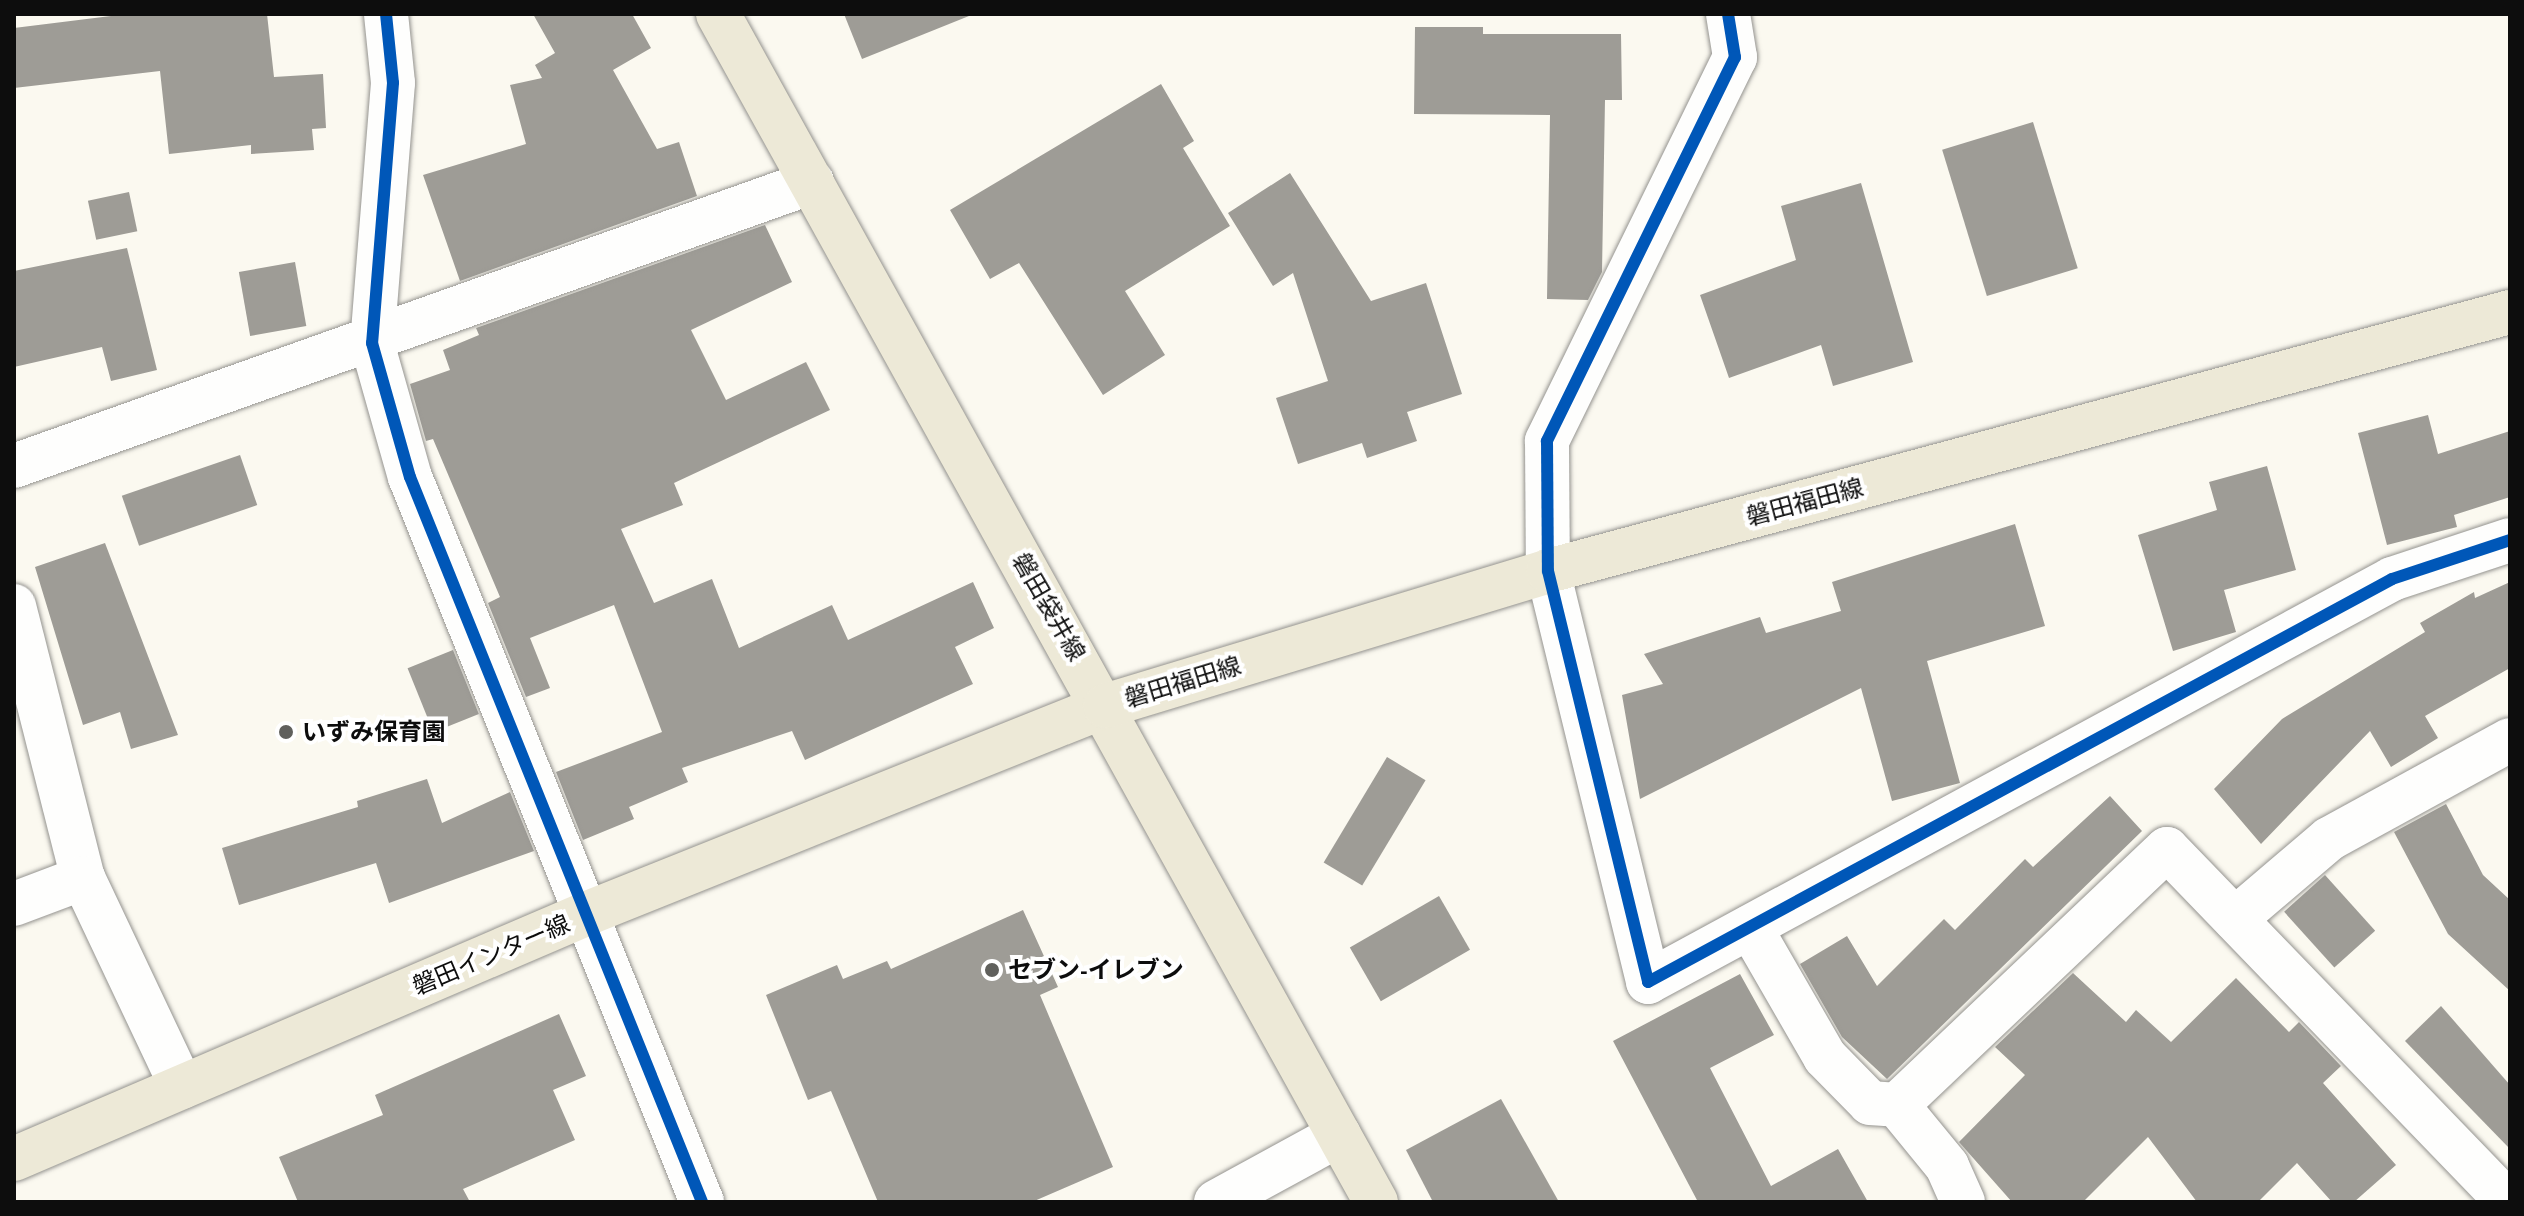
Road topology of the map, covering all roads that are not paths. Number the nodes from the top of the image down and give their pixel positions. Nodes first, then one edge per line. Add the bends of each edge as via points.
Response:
1 (386, 14) edge
2 (718, 14) edge
3 (1728, 14) edge
4 (812, 182) junction
5 (2510, 312) edge
6 (372, 343) junction
7 (14, 466) edge
8 (2510, 540) edge
9 (1548, 571) junction
10 (14, 606) edge
11 (1105, 706) junction
12 (2510, 740) edge
13 (83, 878) junction
14 (14, 904) edge
15 (588, 913) junction
16 (2235, 919) junction
17 (1750, 927) junction
18 (182, 1087) junction
19 (1897, 1105) junction
20 (1339, 1135) junction
21 (14, 1159) edge
22 (702, 1202) edge
23 (1216, 1202) edge
24 (1376, 1202) edge
25 (1963, 1202) edge
26 (2508, 1202) edge

1 - 6 street via 393,83
2 - 4 main road, 磐田袋井線
3 - 9 street via 1735,57 1547,441
4 - 6 street
4 - 11 main road, 磐田袋井線
5 - 9 main road, 磐田福田線
6 - 7 street
6 - 15 street via 410,477
8 - 17 street via 2392,579
9 - 11 main road, 磐田福田線
9 - 17 street via 1648,982
10 - 13 street
11 - 15 main road, 磐田インター線
11 - 20 main road, 磐田袋井線
12 - 16 street via 2329,839
13 - 14 street
13 - 18 street
15 - 18 main road, 磐田インター線
15 - 22 street
16 - 19 street via 2167,849
16 - 26 street
17 - 19 street via 1825,1057 1870,1103
18 - 21 main road, 磐田インター線
19 - 25 street via 1947,1166
20 - 23 street
20 - 24 main road, 磐田袋井線

